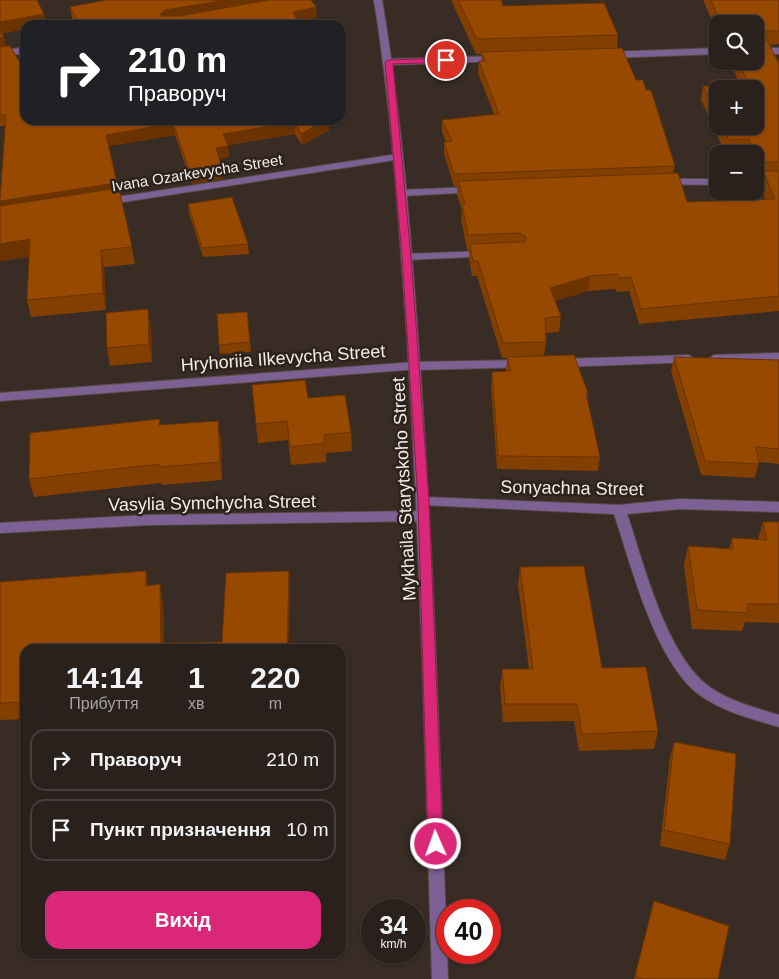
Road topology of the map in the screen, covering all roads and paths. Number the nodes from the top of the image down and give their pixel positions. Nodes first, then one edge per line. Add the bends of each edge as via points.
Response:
1 (378, 0) edge
2 (20, 51) edge
3 (709, 51) edge
4 (764, 51) edge
5 (779, 51) edge
6 (0, 54) edge
7 (598, 55) edge
8 (512, 58) edge
9 (389, 62) junction
10 (398, 157) junction
11 (764, 181) edge
12 (779, 181) edge
13 (709, 182) edge
14 (654, 183) edge
15 (480, 190) edge
16 (401, 193) junction
17 (92, 204) edge
18 (500, 253) edge
19 (406, 257) junction
20 (779, 357) edge
21 (531, 363) edge
22 (551, 363) edge
23 (415, 366) junction
24 (0, 398) edge
25 (423, 501) junction
26 (779, 508) edge
27 (619, 510) junction
28 (424, 516) junction
29 (0, 528) edge
30 (779, 721) edge
31 (440, 979) edge

1 - 9 street, Mykhaila Starytskoho Street
2 - 6 street
3 - 7 street
4 - 5 street
8 - 9 street
9 - 10 street, Mykhaila Starytskoho Street
10 - 16 street, Mykhaila Starytskoho Street
10 - 17 street, Ivana Ozarkevycha Street
11 - 12 street
13 - 14 street
15 - 16 street
16 - 19 street, Mykhaila Starytskoho Street
18 - 19 street
19 - 23 street, Mykhaila Starytskoho Street
20 - 22 street
21 - 23 street, Hryhoriia Ilkevycha Street
23 - 24 street, Hryhoriia Ilkevycha Street
23 - 25 street, Mykhaila Starytskoho Street
25 - 27 street, Sonyachna Street
25 - 28 street, Mykhaila Starytskoho Street
26 - 27 street, Sonyachna Street via 680,504
27 - 30 street via 662,630 680,665 696,684 726,703
28 - 29 street, Vasylia Symchycha Street via 149,520
28 - 31 street, Mykhaila Starytskoho Street

